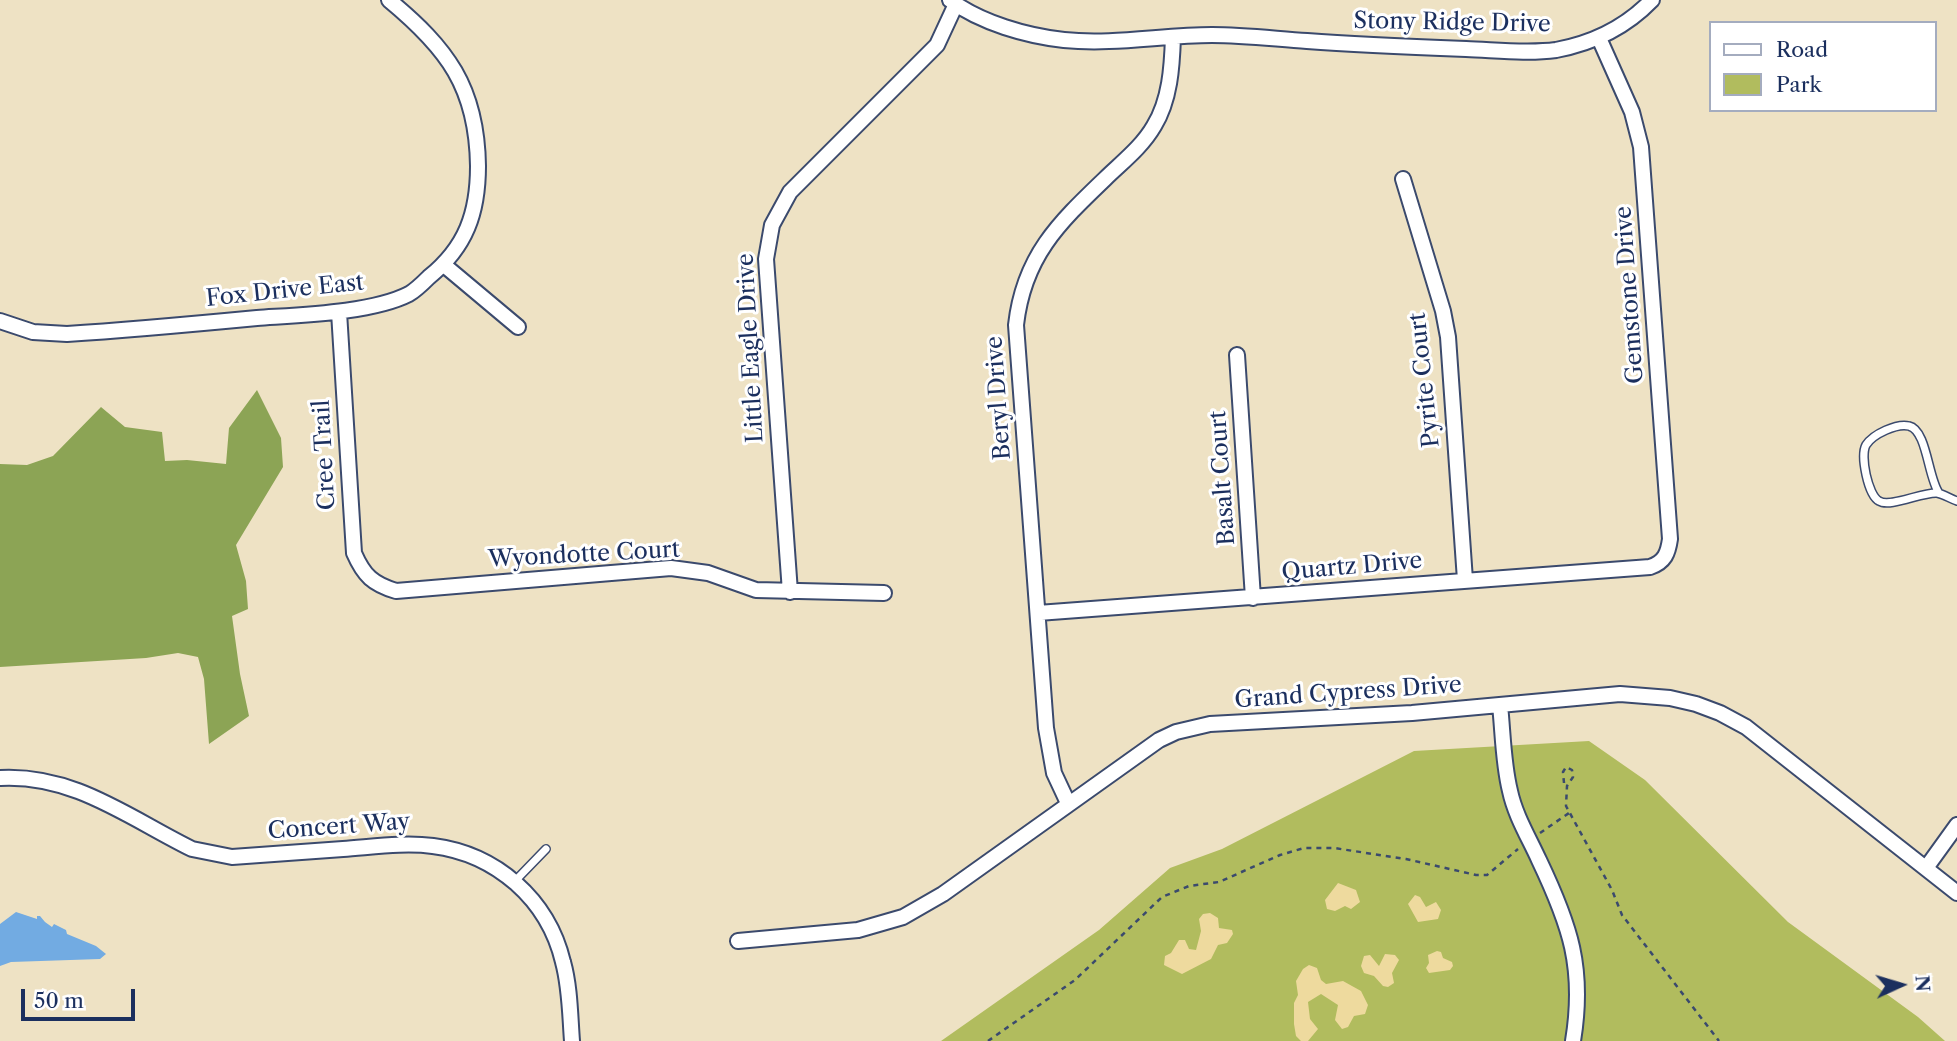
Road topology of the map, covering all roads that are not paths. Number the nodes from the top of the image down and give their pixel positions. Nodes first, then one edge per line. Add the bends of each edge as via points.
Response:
1 (389, 0) edge
2 (1652, 0) edge
3 (953, 2) edge
4 (405, 5) edge
5 (1173, 37) junction
6 (1598, 38) junction
7 (1403, 179) dead end
8 (444, 265) junction
9 (339, 312) junction
10 (0, 321) edge
11 (519, 327) dead end
12 (1237, 355) dead end
13 (1939, 493) junction
14 (1957, 501) edge
15 (1666, 556) joint
16 (1465, 580) junction
17 (379, 586) joint
18 (790, 592) junction
19 (884, 593) dead end
20 (1253, 598) junction
21 (1038, 613) junction
22 (1500, 705) junction
23 (0, 778) edge
24 (1068, 803) junction
25 (1957, 825) edge
26 (546, 849) dead end
27 (1926, 868) junction
28 (515, 881) junction
29 (1957, 893) edge
30 (738, 941) dead end
31 (572, 1041) edge
32 (1573, 1041) edge

1 - 4 street, Fox Drive East
2 - 6 street, Stony Ridge Drive via 1632,19
3 - 5 street, Stony Ridge Drive via 990,21 1065,40
3 - 18 street, Little Eagle Drive via 937,45 790,192 772,225 766,259
4 - 8 street, Fox Drive East via 450,61 473,114 476,198 462,241
5 - 6 street, Stony Ridge Drive via 1213,35 1520,51 1552,50
5 - 21 street, Beryl Drive via 1171,79 1155,125 1139,147 1046,239 1018,305
6 - 15 street, Gemstone Drive via 1632,112 1641,146 1670,539
7 - 16 street, Pyrite Court via 1448,338
8 - 9 street, Fox Drive East via 409,294
8 - 11 street
9 - 10 street, Fox Drive East via 66,334 33,332
9 - 17 street, Cree Trail via 354,553
12 - 20 street, Basalt Court
13 - 13 lane via 1889,503 1877,500 1867,478 1867,444 1895,427 1916,429
13 - 14 lane
15 - 16 street, Quartz Drive via 1650,567
16 - 20 street, Quartz Drive
17 - 18 street, Wyondotte Court via 396,591 671,568 708,573 756,590
18 - 19 street, Wyondotte Court
20 - 21 street, Quartz Drive
21 - 24 street, Beryl Drive via 1049,752
22 - 24 street, Grand Cypress Drive via 1194,727 1159,740
22 - 27 street, Grand Cypress Drive via 1642,694 1720,713 1746,727
22 - 32 street via 1510,791 1570,932 1578,991
23 - 28 street, Concert Way via 22,776 72,786 210,854 232,857 431,845 480,858
24 - 30 street, Grand Cypress Drive via 943,894 903,917 858,930
25 - 27 street
26 - 28 lane
27 - 29 street, Grand Cypress Drive
28 - 31 street, Concert Way via 538,907 563,960

